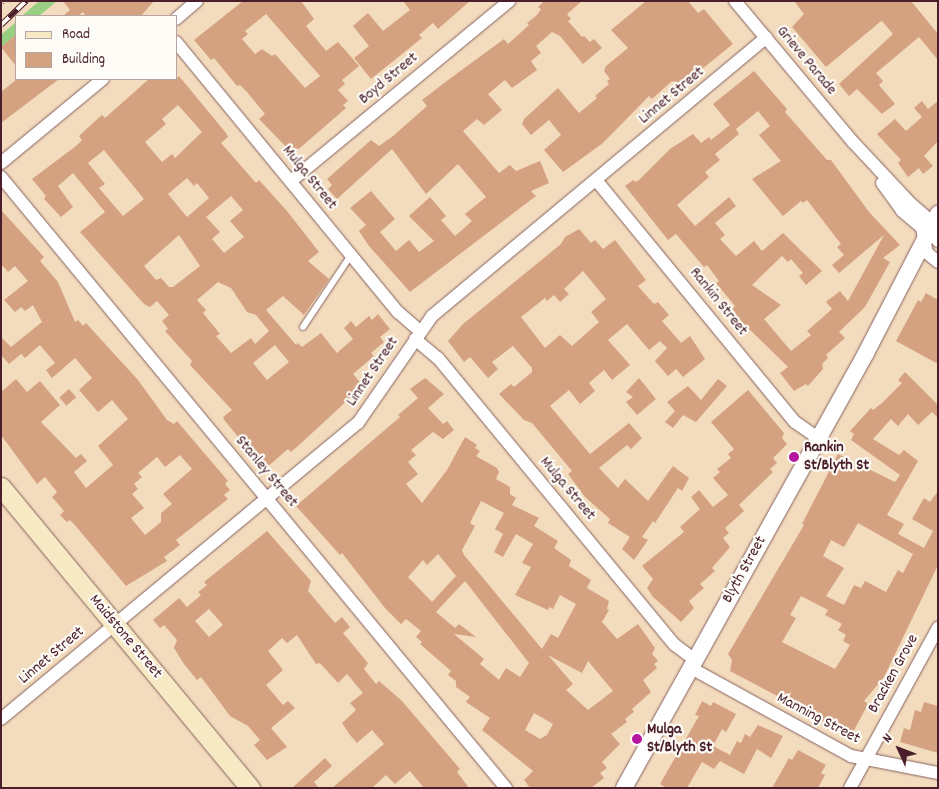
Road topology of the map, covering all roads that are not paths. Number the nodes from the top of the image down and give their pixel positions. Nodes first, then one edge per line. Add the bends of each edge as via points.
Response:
1 (197, 1) edge
2 (509, 1) edge
3 (735, 1) edge
4 (178, 17) edge
5 (766, 38) junction
6 (178, 44) edge
7 (103, 80) edge
8 (853, 142) junction
9 (1, 163) edge
10 (1, 177) edge
11 (596, 180) junction
12 (291, 181) junction
13 (934, 238) edge
14 (351, 255) junction
15 (303, 327) dead end
16 (417, 335) junction
17 (819, 439) junction
18 (1, 487) edge
19 (267, 499) junction
20 (115, 625) junction
21 (938, 628) edge
22 (693, 664) junction
23 (1, 719) edge
24 (866, 758) junction
25 (938, 774) edge
26 (250, 788) edge
27 (506, 788) edge
28 (624, 788) edge
29 (850, 788) edge

1 - 4 street
2 - 12 street, Boyd Street
3 - 5 street, Grieve Parade
5 - 8 street, Grieve Parade
5 - 11 street, Linnet Street
6 - 12 street, Mulga Street
7 - 9 street
8 - 13 street, Grieve Parade via 910,203
8 - 13 street, Grieve Parade via 902,211
10 - 19 street, Stanley Street
11 - 16 street, Linnet Street via 432,316
11 - 17 street, Rankin Street via 795,422
12 - 14 street, Mulga Street
13 - 17 street, Blyth Street
14 - 15 lane
14 - 16 street, Mulga Street
16 - 19 street, Linnet Street via 364,416
16 - 22 street, Mulga Street
17 - 22 street, Blyth Street
18 - 20 main road, Maidstone Street
19 - 20 street, Linnet Street
19 - 27 street, Stanley Street
20 - 23 street, Linnet Street
20 - 26 main road, Maidstone Street
21 - 24 street, Bracken Grove
22 - 24 street, Manning Street via 851,756
22 - 28 street, Blyth Street
24 - 25 street, Manning Street
24 - 29 street, Bracken Grove

